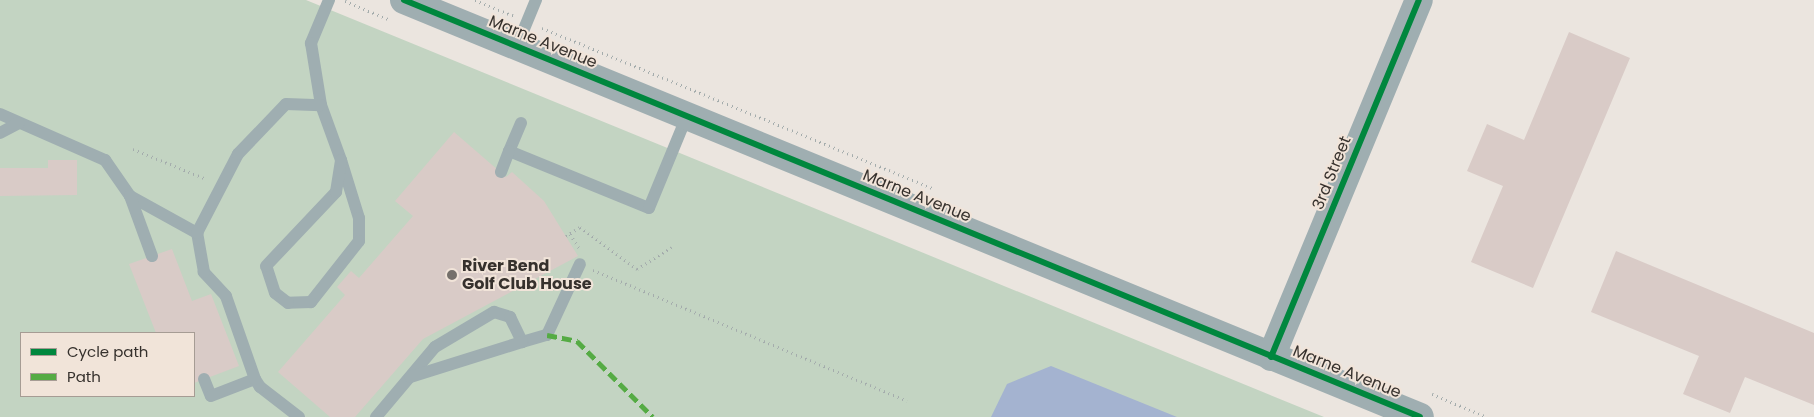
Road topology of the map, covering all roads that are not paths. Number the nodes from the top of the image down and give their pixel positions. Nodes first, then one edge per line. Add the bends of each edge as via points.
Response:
1 (329, 0) edge
2 (404, 0) edge
3 (536, 0) edge
4 (1419, 0) edge
5 (517, 46) junction
6 (321, 105) junction
7 (0, 114) edge
8 (687, 116) junction
9 (19, 122) junction
10 (521, 123) dead end
11 (0, 133) edge
12 (509, 151) junction
13 (341, 160) junction
14 (501, 172) dead end
15 (130, 196) junction
16 (197, 232) junction
17 (152, 256) dead end
18 (580, 264) road end
19 (522, 342) junction
20 (1272, 356) junction
21 (410, 377) junction
22 (204, 379) dead end
23 (254, 379) junction
24 (298, 417) edge
25 (376, 417) edge
26 (1420, 417) edge

1 - 6 lane via 312,43
2 - 5 street, Marne Avenue
3 - 5 lane
4 - 20 street, 3rd Street
5 - 8 street, Marne Avenue
6 - 13 lane
6 - 16 lane via 286,104 238,154
7 - 9 lane
8 - 12 lane via 649,208
8 - 20 street, Marne Avenue
9 - 11 lane
9 - 15 lane via 105,160
10 - 12 lane
12 - 14 lane
13 - 13 lane via 336,192 266,266 274,293 288,303 311,302 359,241 359,218
15 - 16 lane
15 - 17 lane
16 - 23 lane via 204,272 226,296
18 - 19 lane via 547,335
19 - 21 lane
19 - 21 lane via 510,317 494,312 435,347
20 - 26 street, Marne Avenue
21 - 25 lane
22 - 23 lane via 210,396
23 - 24 lane

